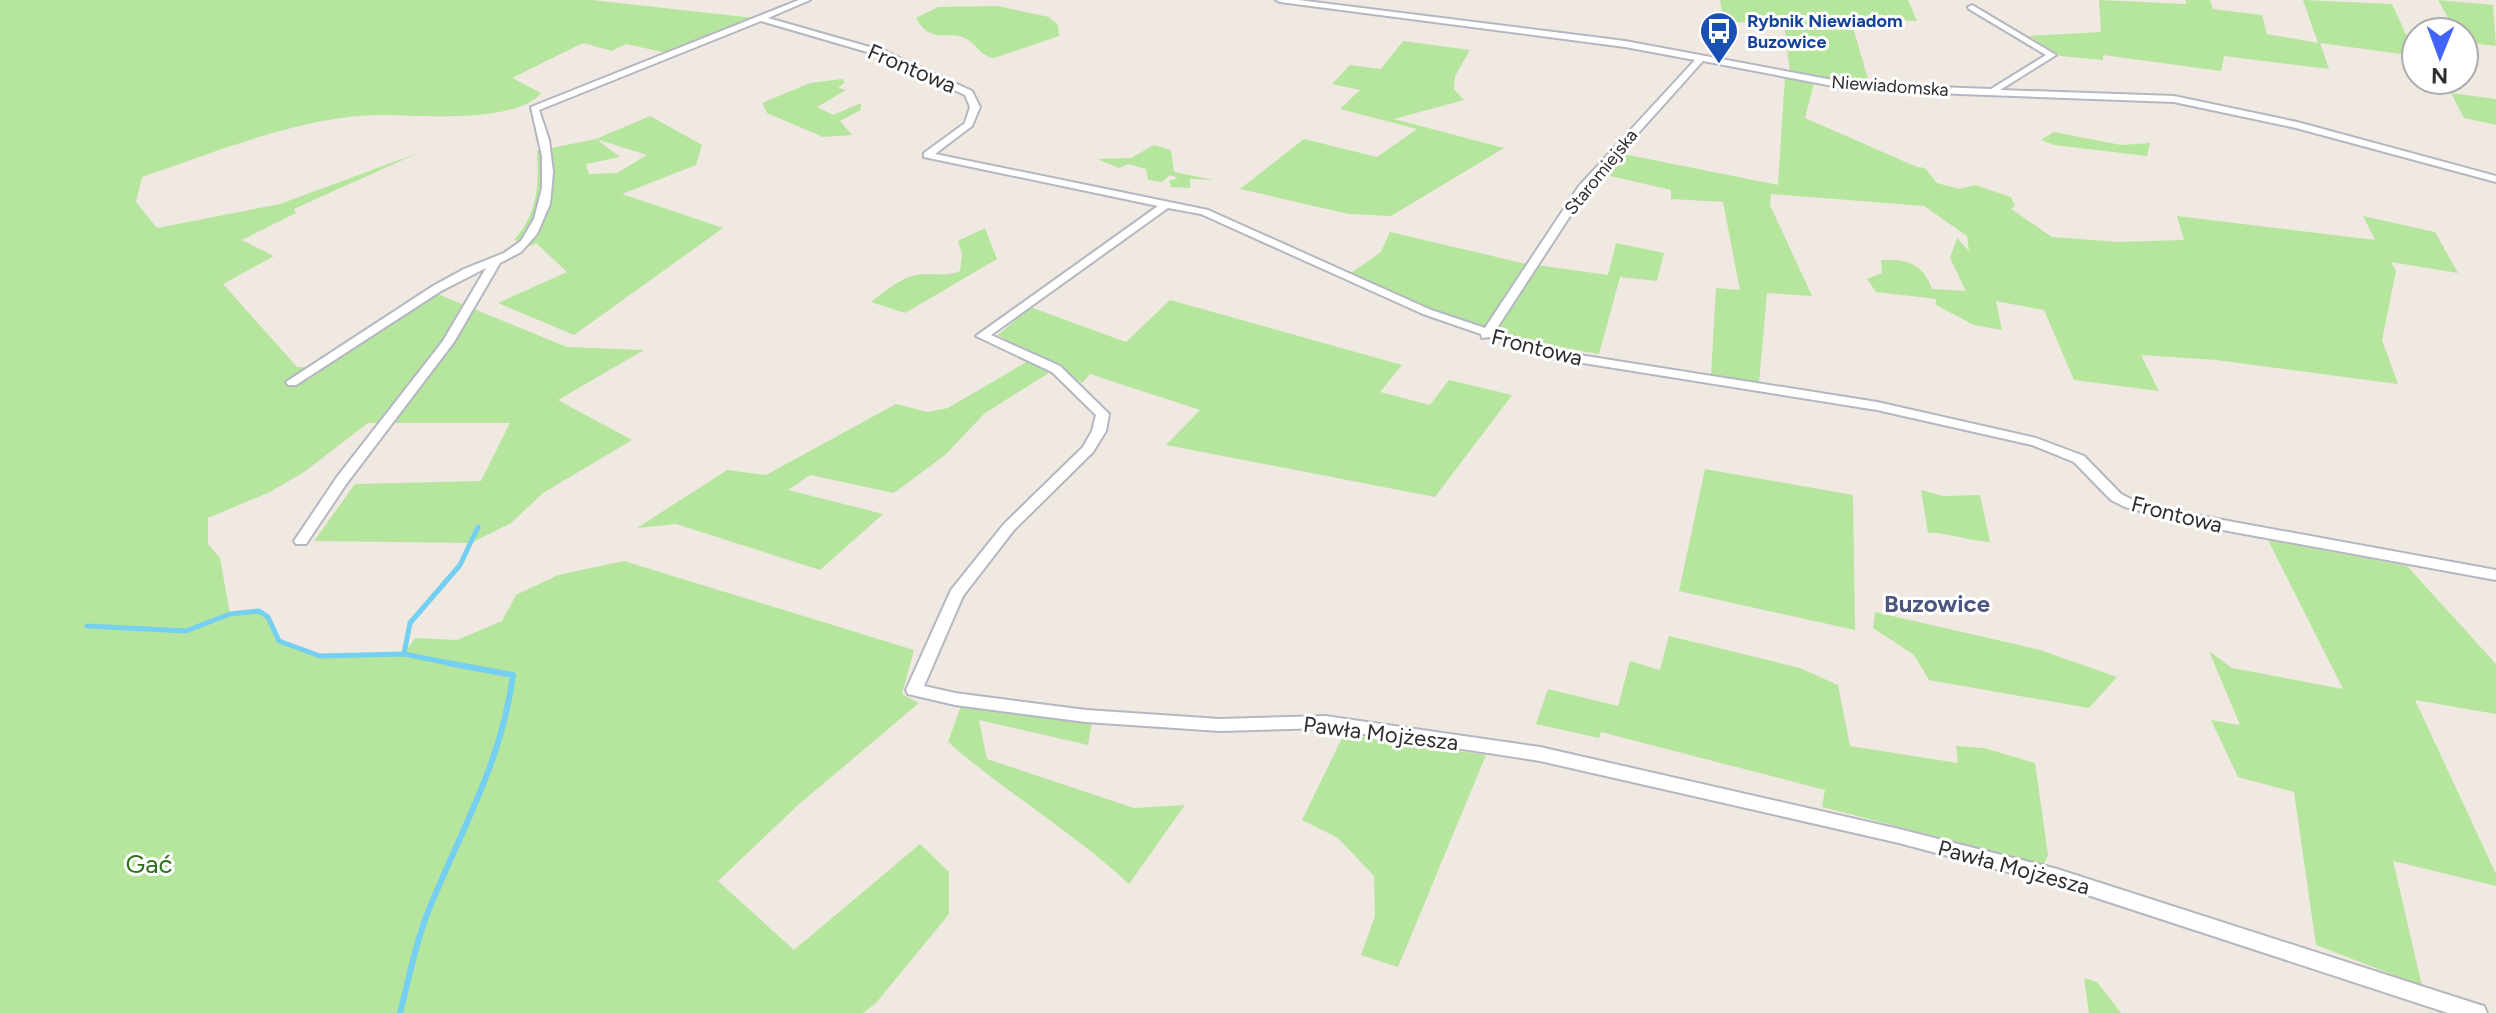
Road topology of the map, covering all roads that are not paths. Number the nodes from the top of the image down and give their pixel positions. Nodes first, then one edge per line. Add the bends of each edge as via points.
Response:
1 (806, 0) edge
2 (1280, 0) edge
3 (1972, 7) dead end
4 (763, 19) junction
5 (1701, 58) junction
6 (1991, 91) junction
7 (2496, 179) edge
8 (1165, 205) junction
9 (495, 262) junction
10 (1486, 335) junction
11 (292, 382) dead end
12 (301, 541) dead end
13 (2496, 575) edge
14 (2477, 1013) edge

1 - 4 street
2 - 5 street, Niewiadomska via 1610,41
3 - 6 street via 2052,55
4 - 8 street, Frontowa via 884,54 969,93 975,107 969,124 927,155
4 - 9 street via 534,109 547,143 547,189 533,232
5 - 6 street, Niewiadomska via 1854,87
5 - 10 street, Staromiejska via 1583,188
6 - 7 street, Niewiadomska via 2201,104
8 - 10 street, Frontowa via 1204,212
8 - 14 street, Pawła Mojżesza via 982,336 1056,369 1103,414 1088,449 1009,527 956,594 914,690 1086,716 1220,725 1325,722 1540,754 2057,877
9 - 11 street via 460,275
9 - 12 street via 448,342
10 - 13 street, Frontowa via 1552,354 1877,406 2036,442 2079,459 2116,497 2130,504

